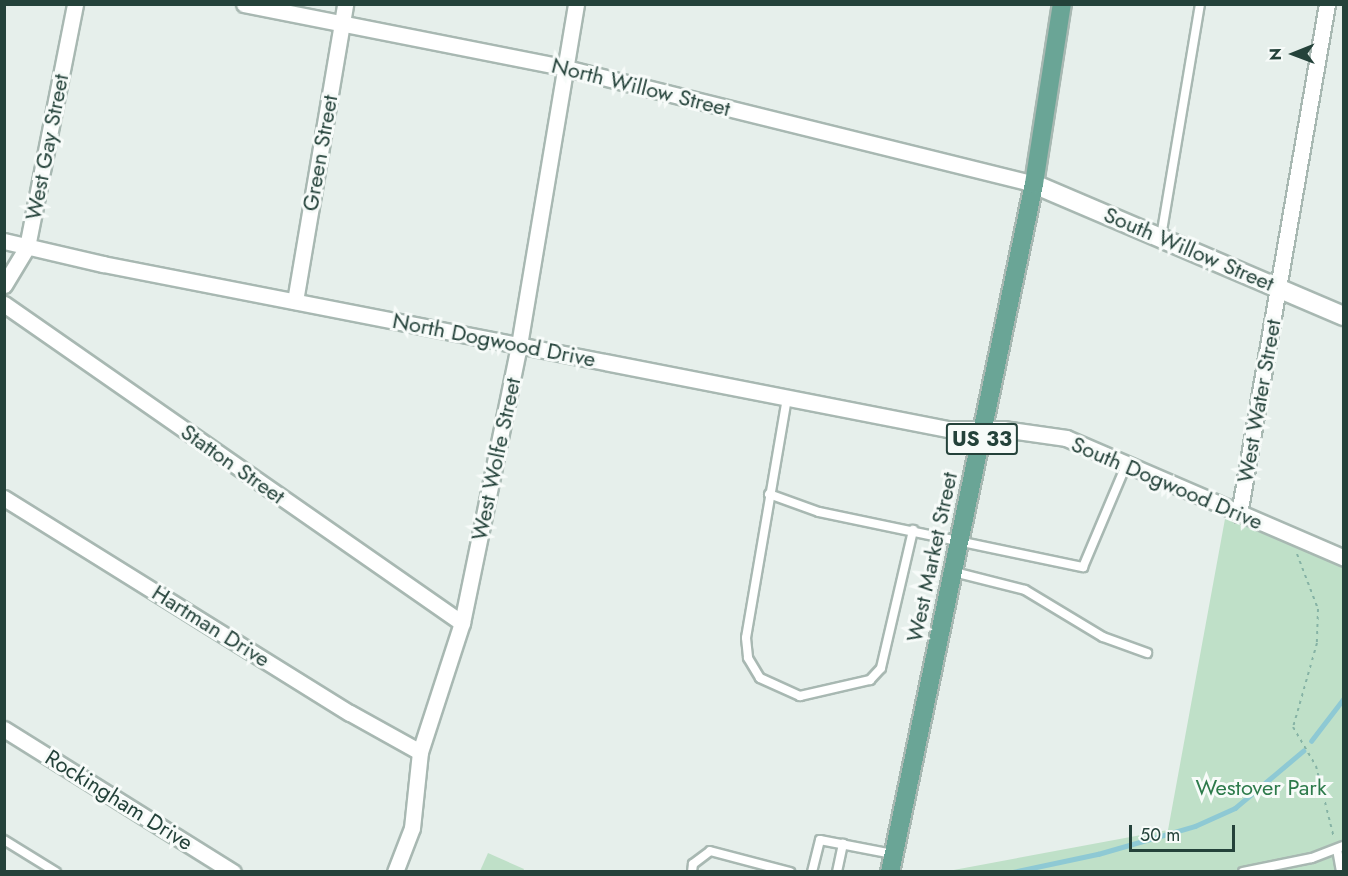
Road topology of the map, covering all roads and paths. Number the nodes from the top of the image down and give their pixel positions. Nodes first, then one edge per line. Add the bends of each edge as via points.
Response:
1 (75, 4) edge
2 (244, 4) edge
3 (345, 4) edge
4 (576, 4) edge
5 (1062, 4) edge
6 (1200, 4) edge
7 (1327, 4) edge
8 (342, 22) junction
9 (566, 68) junction
10 (1034, 184) junction
11 (1161, 237) junction
12 (4, 241) edge
13 (27, 247) junction
14 (4, 285) edge
15 (1279, 288) junction
16 (295, 301) junction
17 (4, 304) edge
18 (1344, 316) edge
19 (519, 345) junction
20 (787, 398) junction
21 (984, 428) junction
22 (1126, 465) junction
23 (769, 494) junction
24 (4, 498) edge
25 (1239, 514) junction
26 (913, 530) junction
27 (961, 539) junction
28 (1301, 540) junction
29 (1344, 558) edge
30 (954, 572) junction
31 (462, 623) junction
32 (1147, 653) dead end
33 (4, 729) edge
34 (420, 752) junction
35 (4, 840) edge
36 (843, 844) junction
37 (1340, 847) edge
38 (892, 863) edge
39 (56, 872) edge
40 (233, 872) edge
41 (394, 872) edge
42 (692, 872) edge
43 (790, 872) edge
44 (812, 872) edge
45 (837, 872) edge
46 (1243, 872) edge
47 (1341, 872) edge

1 - 13 street, West Gay Street
2 - 8 street, North Willow Street
3 - 8 street, Green Street
4 - 9 street, West Wolfe Street
5 - 10 main road, West Market Street / US 33
6 - 11 lane
7 - 15 street, West Water Street
8 - 9 street, North Willow Street
8 - 16 street, Green Street
9 - 10 street, North Willow Street
9 - 19 street, West Wolfe Street
10 - 11 street, South Willow Street
10 - 21 main road, West Market Street / US 33
11 - 15 street, South Willow Street
12 - 13 street, North Dogwood Drive
13 - 14 street, West Gay Street
13 - 16 street, North Dogwood Drive
15 - 18 street, South Willow Street
15 - 25 street, West Water Street
16 - 19 street, North Dogwood Drive
17 - 31 street, Statton Street
19 - 20 street, North Dogwood Drive
19 - 31 street, West Wolfe Street
20 - 21 street, North Dogwood Drive via 948,429
20 - 23 lane
21 - 22 street, South Dogwood Drive via 1066,438
21 - 27 main road, West Market Street / US 33
22 - 25 street, South Dogwood Drive
22 - 27 lane via 1083,567
23 - 26 lane via 819,512
23 - 26 lane via 746,651 762,680 800,696 870,680 881,668
24 - 34 street, Hartman Drive via 350,713
25 - 28 street, South Dogwood Drive
26 - 27 lane
27 - 30 main road, West Market Street / US 33
28 - 29 street, South Dogwood Drive
28 - 37 path via 1298,563 1318,609 1317,632 1293,726 1316,766
30 - 32 lane via 1025,590 1103,637
30 - 38 main road, West Market Street / US 33
31 - 34 street, West Wolfe Street
33 - 40 street, Rockingham Drive
34 - 41 street, West Wolfe Street via 412,828
35 - 39 lane
36 - 38 lane
36 - 44 lane via 820,840
36 - 45 lane
37 - 46 lane
37 - 47 lane
42 - 43 lane via 693,864 710,851

